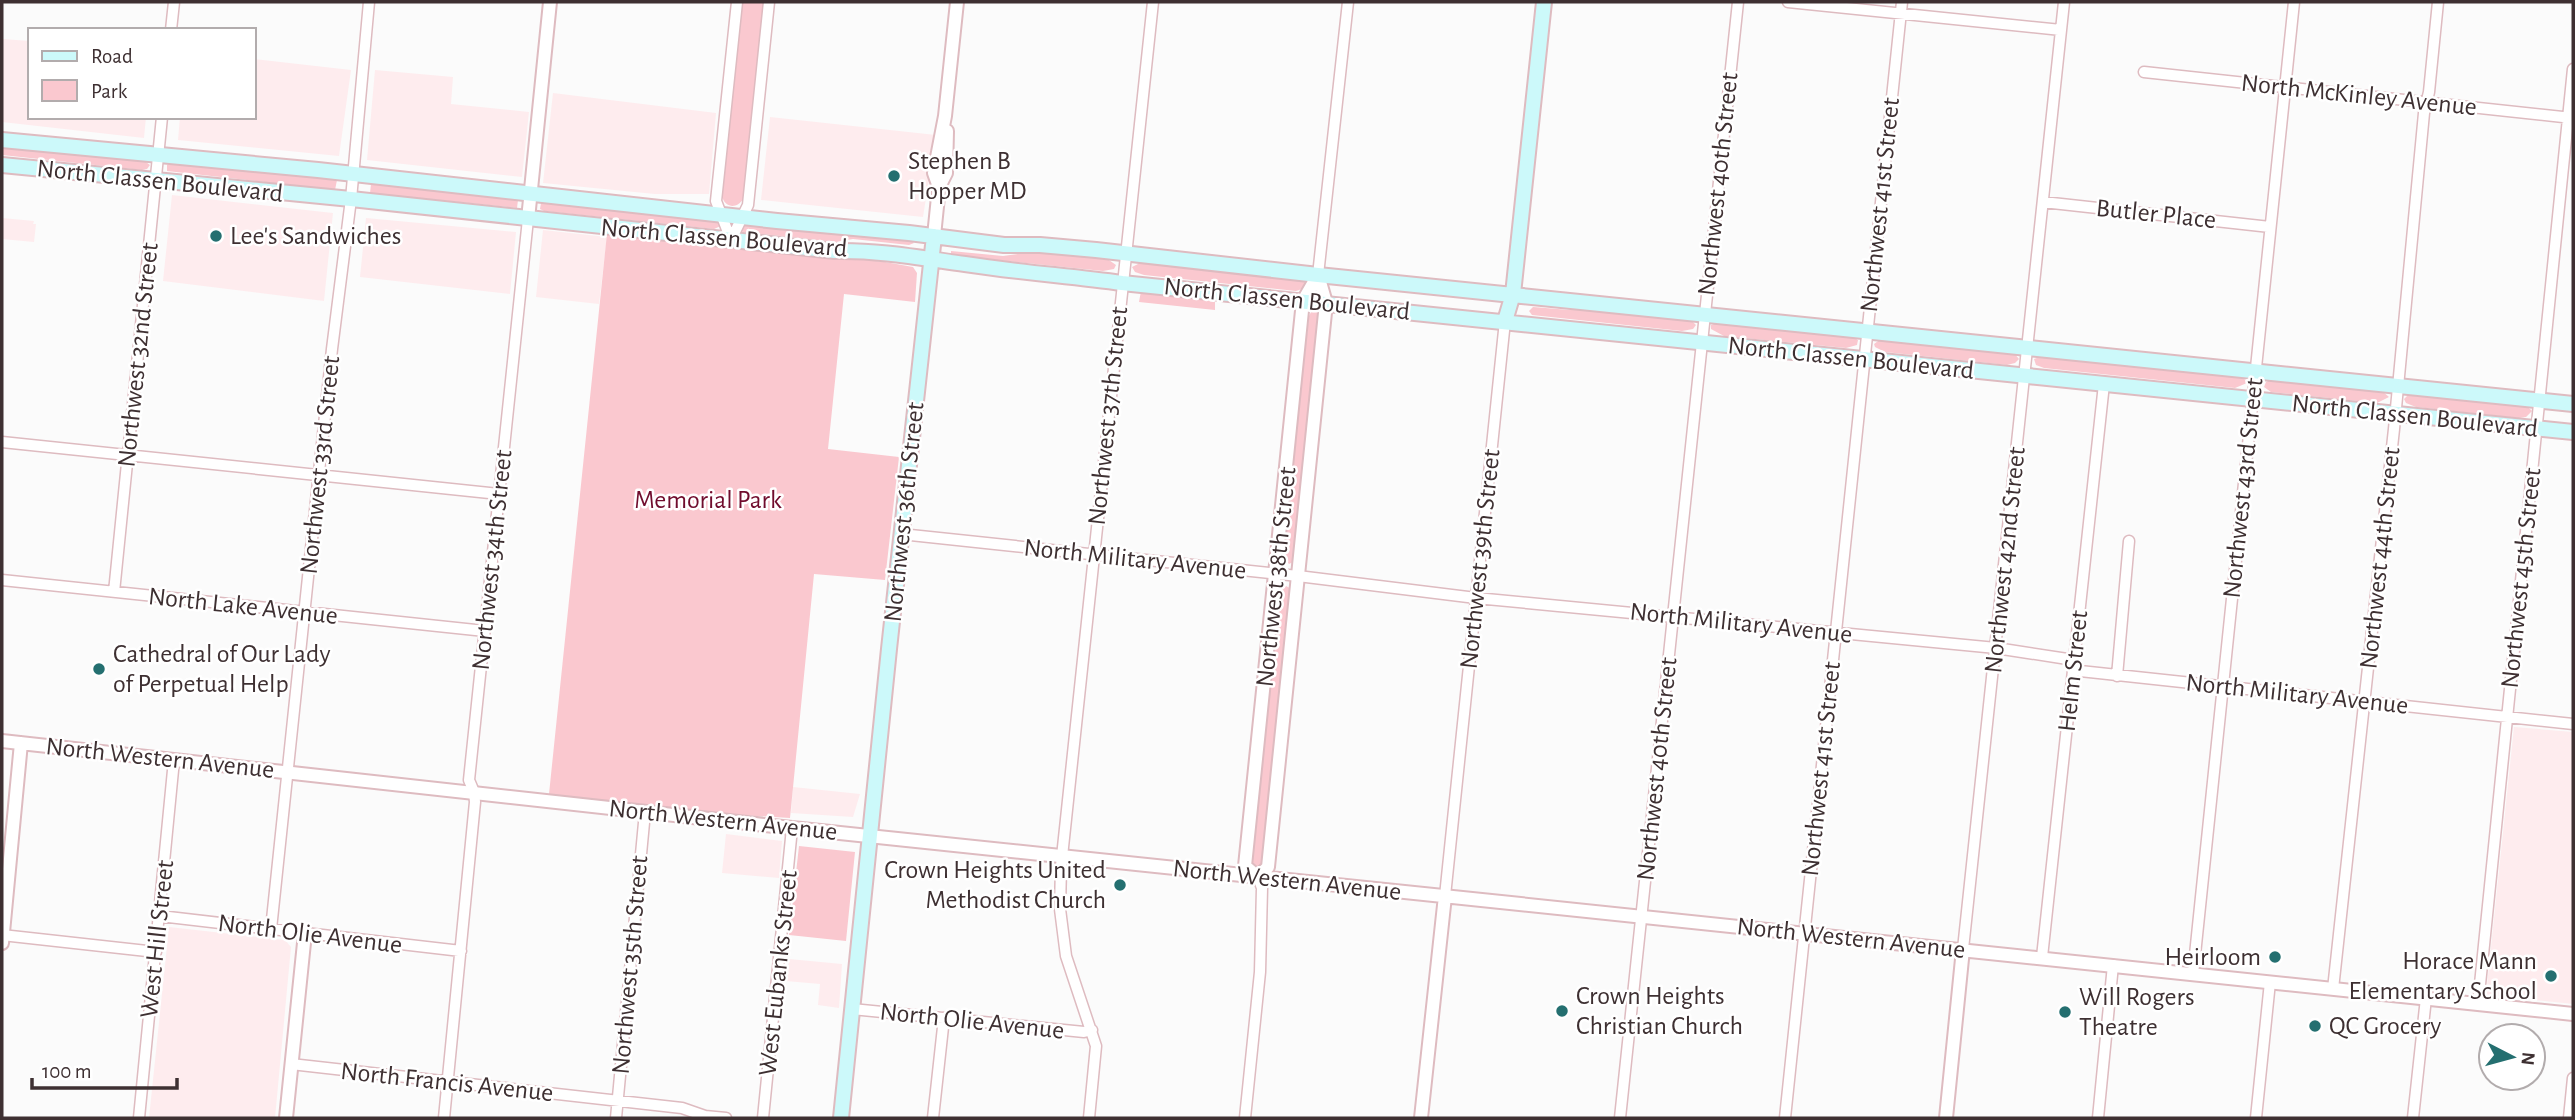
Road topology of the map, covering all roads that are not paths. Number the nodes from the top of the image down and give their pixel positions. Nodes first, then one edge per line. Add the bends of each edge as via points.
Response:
1 (174, 2) edge
2 (369, 2) edge
3 (550, 2) edge
4 (737, 2) edge
5 (769, 2) edge
6 (957, 2) edge
7 (1153, 2) edge
8 (1348, 2) edge
9 (1544, 2) edge
10 (1738, 2) edge
11 (1788, 2) edge
12 (1902, 2) edge
13 (2064, 2) edge
14 (2294, 2) edge
15 (2438, 2) edge
16 (1901, 13) junction
17 (171, 28) edge
18 (2061, 30) junction
19 (2573, 69) edge
20 (2144, 72) dead end
21 (2284, 87) junction
22 (2427, 102) junction
23 (2571, 118) edge
24 (162, 119) edge
25 (2, 140) edge
26 (158, 156) junction
27 (2, 165) edge
28 (353, 174) junction
29 (156, 180) junction
30 (531, 193) junction
31 (351, 199) junction
32 (2043, 202) junction
33 (720, 215) junction
34 (742, 217) junction
35 (528, 219) junction
36 (2270, 227) junction
37 (934, 236) junction
38 (730, 240) junction
39 (1125, 254) junction
40 (932, 259) junction
41 (1318, 275) junction
42 (1122, 283) junction
43 (1513, 295) junction
44 (1303, 301) junction
45 (1326, 303) junction
46 (1704, 314) junction
47 (1505, 321) junction
48 (1867, 331) junction
49 (1702, 342) junction
50 (2027, 348) junction
51 (1864, 359) junction
52 (2255, 371) junction
53 (2024, 376) junction
54 (2104, 384) junction
55 (2397, 386) junction
56 (2251, 400) junction
57 (2539, 400) junction
58 (2573, 404) edge
59 (2395, 414) junction
60 (2535, 428) junction
61 (2573, 432) edge
62 (2, 442) edge
63 (128, 455) junction
64 (319, 475) junction
65 (499, 494) junction
66 (901, 534) junction
67 (2129, 541) dead end
68 (1094, 554) junction
69 (1277, 574) junction
70 (1298, 576) junction
71 (2, 580) edge
72 (114, 592) junction
73 (1476, 598) junction
74 (304, 612) junction
75 (1673, 616) junction
76 (485, 631) junction
77 (1836, 632) junction
78 (1996, 648) junction
79 (2074, 660) junction
80 (2117, 676) junction
81 (2222, 685) junction
82 (2364, 701) junction
83 (2507, 717) junction
84 (2573, 724) edge
85 (2, 741) edge
86 (21, 743) junction
87 (174, 760) junction
88 (288, 772) junction
89 (474, 792) junction
90 (645, 811) junction
91 (792, 828) junction
92 (871, 836) junction
93 (1063, 856) junction
94 (1258, 877) junction
95 (1445, 896) junction
96 (160, 916) junction
97 (1641, 916) junction
98 (271, 929) junction
99 (305, 933) junction
100 (1804, 933) junction
101 (2, 935) edge
102 (2, 943) edge
103 (1964, 949) junction
104 (461, 951) junction
105 (156, 952) junction
106 (2042, 957) junction
107 (2113, 965) junction
108 (2193, 974) junction
109 (2270, 982) junction
110 (2333, 989) junction
111 (2426, 998) junction
112 (2478, 1004) junction
113 (852, 1009) junction
114 (2573, 1014) edge
115 (944, 1018) junction
116 (1092, 1030) junction
117 (291, 1064) junction
118 (2573, 1078) edge
119 (448, 1082) junction
120 (617, 1101) junction
121 (139, 1118) edge
122 (286, 1118) edge
123 (444, 1118) edge
124 (615, 1118) edge
125 (726, 1118) edge
126 (763, 1118) edge
127 (841, 1118) edge
128 (933, 1118) edge
129 (1089, 1118) edge
130 (1245, 1118) edge
131 (1420, 1118) edge
132 (1620, 1118) edge
133 (1785, 1118) edge
134 (1946, 1118) edge
135 (2098, 1118) edge
136 (2256, 1118) edge
137 (2413, 1118) edge
138 (2570, 1118) edge

1 - 17 street
2 - 28 street, Northwest 33rd Street
3 - 30 street, Northwest 34th Street
4 - 33 street via 716,196
5 - 34 street via 748,205
6 - 37 street, Northwest 36th Street via 934,173 939,187
7 - 39 street, Northwest 37th Street
8 - 41 street, Northwest 38th Street
9 - 43 main road, Northwest 39th Street
10 - 46 street, Northwest 40th Street
11 - 16 street
12 - 16 street, Northwest 41st Street
13 - 18 street, Northwest 42nd Street
14 - 21 street, Northwest 43rd Street
15 - 22 street, Northwest 44th Street
16 - 18 street
16 - 48 street, Northwest 41st Street
18 - 32 street, Northwest 42nd Street
19 - 23 street, Northwest 45th Street
20 - 21 street, North McKinley Avenue
21 - 22 street, North McKinley Avenue
21 - 36 street, Northwest 43rd Street
22 - 23 street, North McKinley Avenue
22 - 55 street, Northwest 44th Street
23 - 57 street, Northwest 45th Street
24 - 26 street, Northwest 32nd Street
25 - 26 main road, North Classen Boulevard
26 - 28 main road, North Classen Boulevard
26 - 29 street, Northwest 32nd Street
27 - 29 main road, North Classen Boulevard
28 - 30 main road, North Classen Boulevard
28 - 31 street, Northwest 33rd Street
29 - 31 main road, North Classen Boulevard
29 - 63 street, Northwest 32nd Street
30 - 33 main road, North Classen Boulevard
30 - 35 street, Northwest 34th Street
31 - 35 main road, North Classen Boulevard
31 - 64 street, Northwest 33rd Street
32 - 36 street, Butler Place
32 - 50 street, Northwest 42nd Street
33 - 34 main road, North Classen Boulevard
33 - 38 street
34 - 37 main road, North Classen Boulevard
34 - 38 street
35 - 38 main road, North Classen Boulevard
35 - 65 street, Northwest 34th Street
36 - 52 street, Northwest 43rd Street
37 - 39 main road, North Classen Boulevard
37 - 40 main road, Northwest 36th Street
38 - 40 main road, North Classen Boulevard
39 - 41 main road, North Classen Boulevard
39 - 42 street, Northwest 37th Street
40 - 42 main road, North Classen Boulevard
40 - 66 main road, Northwest 36th Street
41 - 43 main road, North Classen Boulevard
41 - 44 street, Northwest 38th Street
41 - 45 street, Northwest 38th Street
42 - 44 main road, North Classen Boulevard
42 - 68 street, Northwest 37th Street
43 - 46 main road, North Classen Boulevard
43 - 47 main road, Northwest 39th Street
44 - 45 main road, North Classen Boulevard
44 - 69 street, Northwest 38th Street
45 - 47 main road, North Classen Boulevard
45 - 70 street, Northwest 38th Street
46 - 48 main road, North Classen Boulevard
46 - 49 street, Northwest 40th Street
47 - 49 main road, North Classen Boulevard
47 - 73 street, Northwest 39th Street
48 - 50 main road, North Classen Boulevard
48 - 51 street, Northwest 41st Street
49 - 51 main road, North Classen Boulevard
49 - 75 street, Northwest 40th Street
50 - 52 main road, North Classen Boulevard
50 - 53 street, Northwest 42nd Street
51 - 53 main road, North Classen Boulevard
51 - 77 street, Northwest 41st Street
52 - 55 main road, North Classen Boulevard
52 - 56 street, Northwest 43rd Street
53 - 54 main road, North Classen Boulevard
53 - 78 street, Northwest 42nd Street
54 - 56 main road, North Classen Boulevard
54 - 79 street, Helm Street
55 - 57 main road, North Classen Boulevard
55 - 59 street, Northwest 44th Street
56 - 59 main road, North Classen Boulevard
56 - 81 street, Northwest 43rd Street
57 - 58 main road, North Classen Boulevard
57 - 60 street, Northwest 45th Street
59 - 60 main road, North Classen Boulevard
59 - 82 street, Northwest 44th Street
60 - 61 main road, North Classen Boulevard
60 - 83 street, Northwest 45th Street
62 - 63 street
63 - 64 street
63 - 72 street, Northwest 32nd Street
64 - 65 street
64 - 74 street, Northwest 33rd Street
65 - 76 street, Northwest 34th Street
66 - 68 street, North Military Avenue
66 - 92 main road, Northwest 36th Street
67 - 80 street
68 - 69 street, North Military Avenue
68 - 93 street, Northwest 37th Street
69 - 70 street, North Military Avenue
69 - 94 street, Northwest 38th Street via 1245,866
70 - 73 street, North Military Avenue
70 - 94 street, Northwest 38th Street via 1268,867
71 - 72 street, North Lake Avenue
72 - 74 street, North Lake Avenue
73 - 75 street, North Military Avenue
73 - 95 street, Northwest 39th Street
74 - 76 street, North Lake Avenue
74 - 88 street, Northwest 33rd Street
75 - 77 street, North Military Avenue
75 - 97 street, Northwest 40th Street
76 - 89 street, Northwest 34th Street via 469,780
77 - 78 street, North Military Avenue
77 - 100 street, Northwest 41st Street
78 - 79 street, North Military Avenue
78 - 103 street, Northwest 42nd Street
79 - 80 street, North Military Avenue via 2080,671
79 - 106 street, Helm Street
80 - 81 street, North Military Avenue
81 - 82 street, North Military Avenue
81 - 108 street, Northwest 43rd Street
82 - 83 street, North Military Avenue
82 - 110 street, Northwest 44th Street
83 - 84 street, North Military Avenue
83 - 112 street, Northwest 45th Street
85 - 86 street, North Western Avenue
86 - 87 street, North Western Avenue
86 - 101 street
87 - 88 street, North Western Avenue
87 - 96 street, West Hill Street
88 - 89 street, North Western Avenue
88 - 98 street, Northwest 33rd Street
89 - 90 street, North Western Avenue
89 - 104 street, Northwest 34th Street
90 - 91 street, North Western Avenue
90 - 120 street, Northwest 35th Street
91 - 92 street, North Western Avenue
91 - 126 street, West Eubanks Street
92 - 93 street, North Western Avenue
92 - 113 main road, Northwest 36th Street
93 - 94 street, North Western Avenue
93 - 116 street, Northwest 37th Street via 1063,939
94 - 95 street, North Western Avenue
94 - 130 street, Northwest 38th Street via 1262,888 1260,972
95 - 97 street, North Western Avenue
95 - 131 street, Northwest 39th Street
96 - 98 street, North Olie Avenue
96 - 105 street, West Hill Street
97 - 100 street, North Western Avenue
97 - 132 street, Northwest 40th Street
98 - 99 street, North Olie Avenue
99 - 104 street, North Olie Avenue
99 - 117 street
100 - 103 street, North Western Avenue
100 - 133 street, Northwest 41st Street
101 - 102 street
101 - 105 street
103 - 106 street, North Western Avenue
103 - 134 street, Northwest 42nd Street
104 - 119 street, Northwest 34th Street
105 - 121 street, West Hill Street
106 - 107 street, North Western Avenue
107 - 108 street, North Western Avenue
107 - 135 street
108 - 109 street, North Western Avenue
109 - 110 street, North Western Avenue
109 - 136 street
110 - 111 street, North Western Avenue
111 - 112 street, North Western Avenue
111 - 137 street
112 - 114 street, North Western Avenue
113 - 115 street, North Olie Avenue
113 - 127 main road
115 - 116 street, North Olie Avenue
115 - 128 street
116 - 129 street, Northwest 37th Street via 1096,1052
117 - 119 street, North Francis Avenue
117 - 122 street
118 - 138 street
119 - 120 street, North Francis Avenue
119 - 123 street, Northwest 34th Street
120 - 124 street, Northwest 35th Street
120 - 125 street, North Francis Avenue

